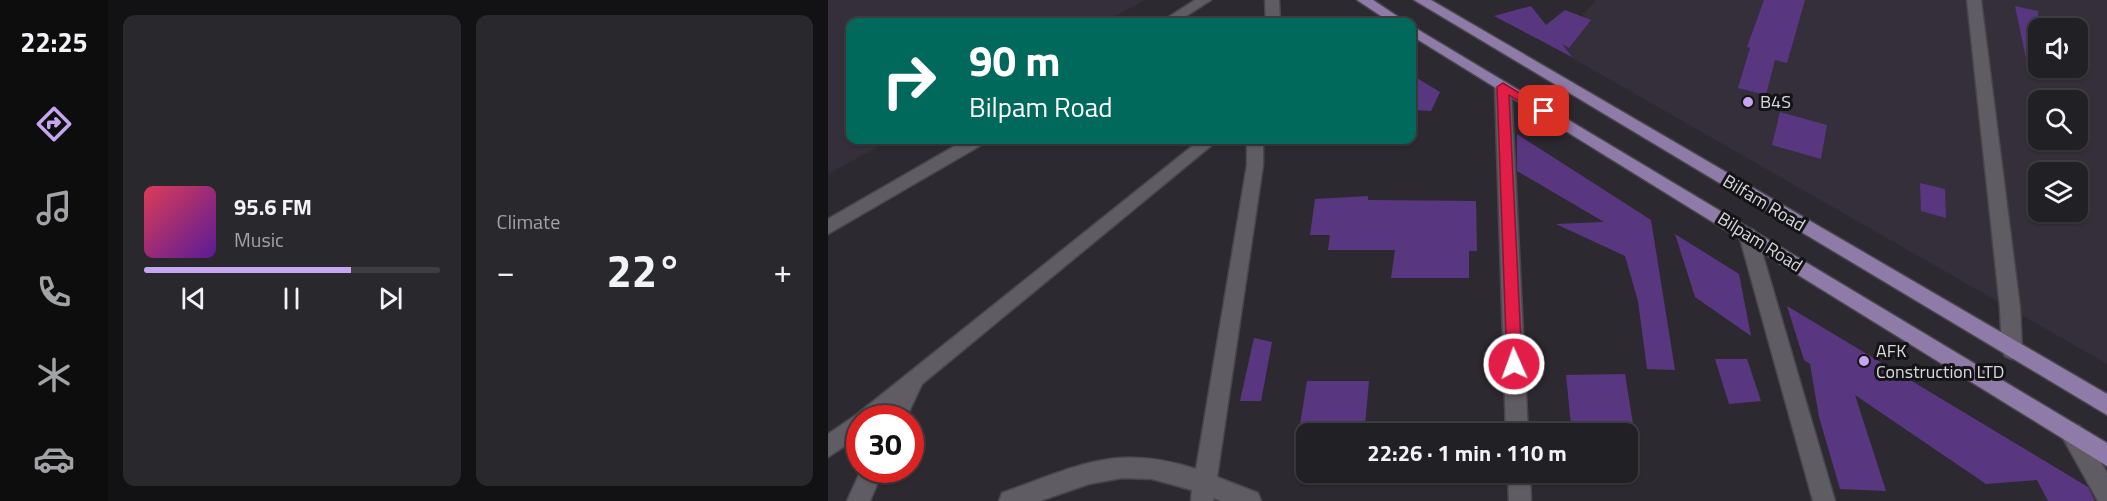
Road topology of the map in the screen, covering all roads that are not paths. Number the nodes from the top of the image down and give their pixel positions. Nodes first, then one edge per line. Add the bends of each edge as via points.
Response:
1 (1204, 0) edge
2 (1272, 0) edge
3 (1364, 0) edge
4 (1421, 0) edge
5 (1974, 0) edge
6 (1175, 18) edge
7 (1273, 18) edge
8 (1393, 18) edge
9 (1416, 33) edge
10 (1503, 87) junction
11 (970, 144) edge
12 (1205, 144) edge
13 (1255, 144) edge
14 (828, 228) edge
15 (1748, 235) junction
16 (2012, 350) junction
17 (912, 382) junction
18 (882, 405) edge
19 (902, 405) edge
20 (2107, 405) edge
21 (1517, 423) edge
22 (2073, 433) junction
23 (846, 434) edge
24 (828, 447) edge
25 (2107, 455) edge
26 (866, 483) edge
27 (1519, 483) edge
28 (1204, 493) edge
29 (2107, 495) edge
30 (858, 501) edge
31 (1010, 501) edge
32 (1250, 501) edge
33 (1520, 501) edge
34 (1824, 501) edge

1 - 6 street
2 - 7 street
3 - 8 main road
4 - 16 main road, Bilfam Road
5 - 16 street
9 - 10 main road, Bilpam Road
10 - 15 main road, Bilpam Road
10 - 21 street
11 - 14 street
12 - 17 street
13 - 28 street via 1256,165
15 - 22 main road, Bilpam Road
15 - 34 street
16 - 20 main road, Bilfam Road
17 - 18 street
17 - 19 street
22 - 25 main road, Bilpam Road
22 - 29 street
23 - 24 street
26 - 30 street
27 - 33 street
28 - 31 street via 1138,466 1088,473
28 - 32 street

